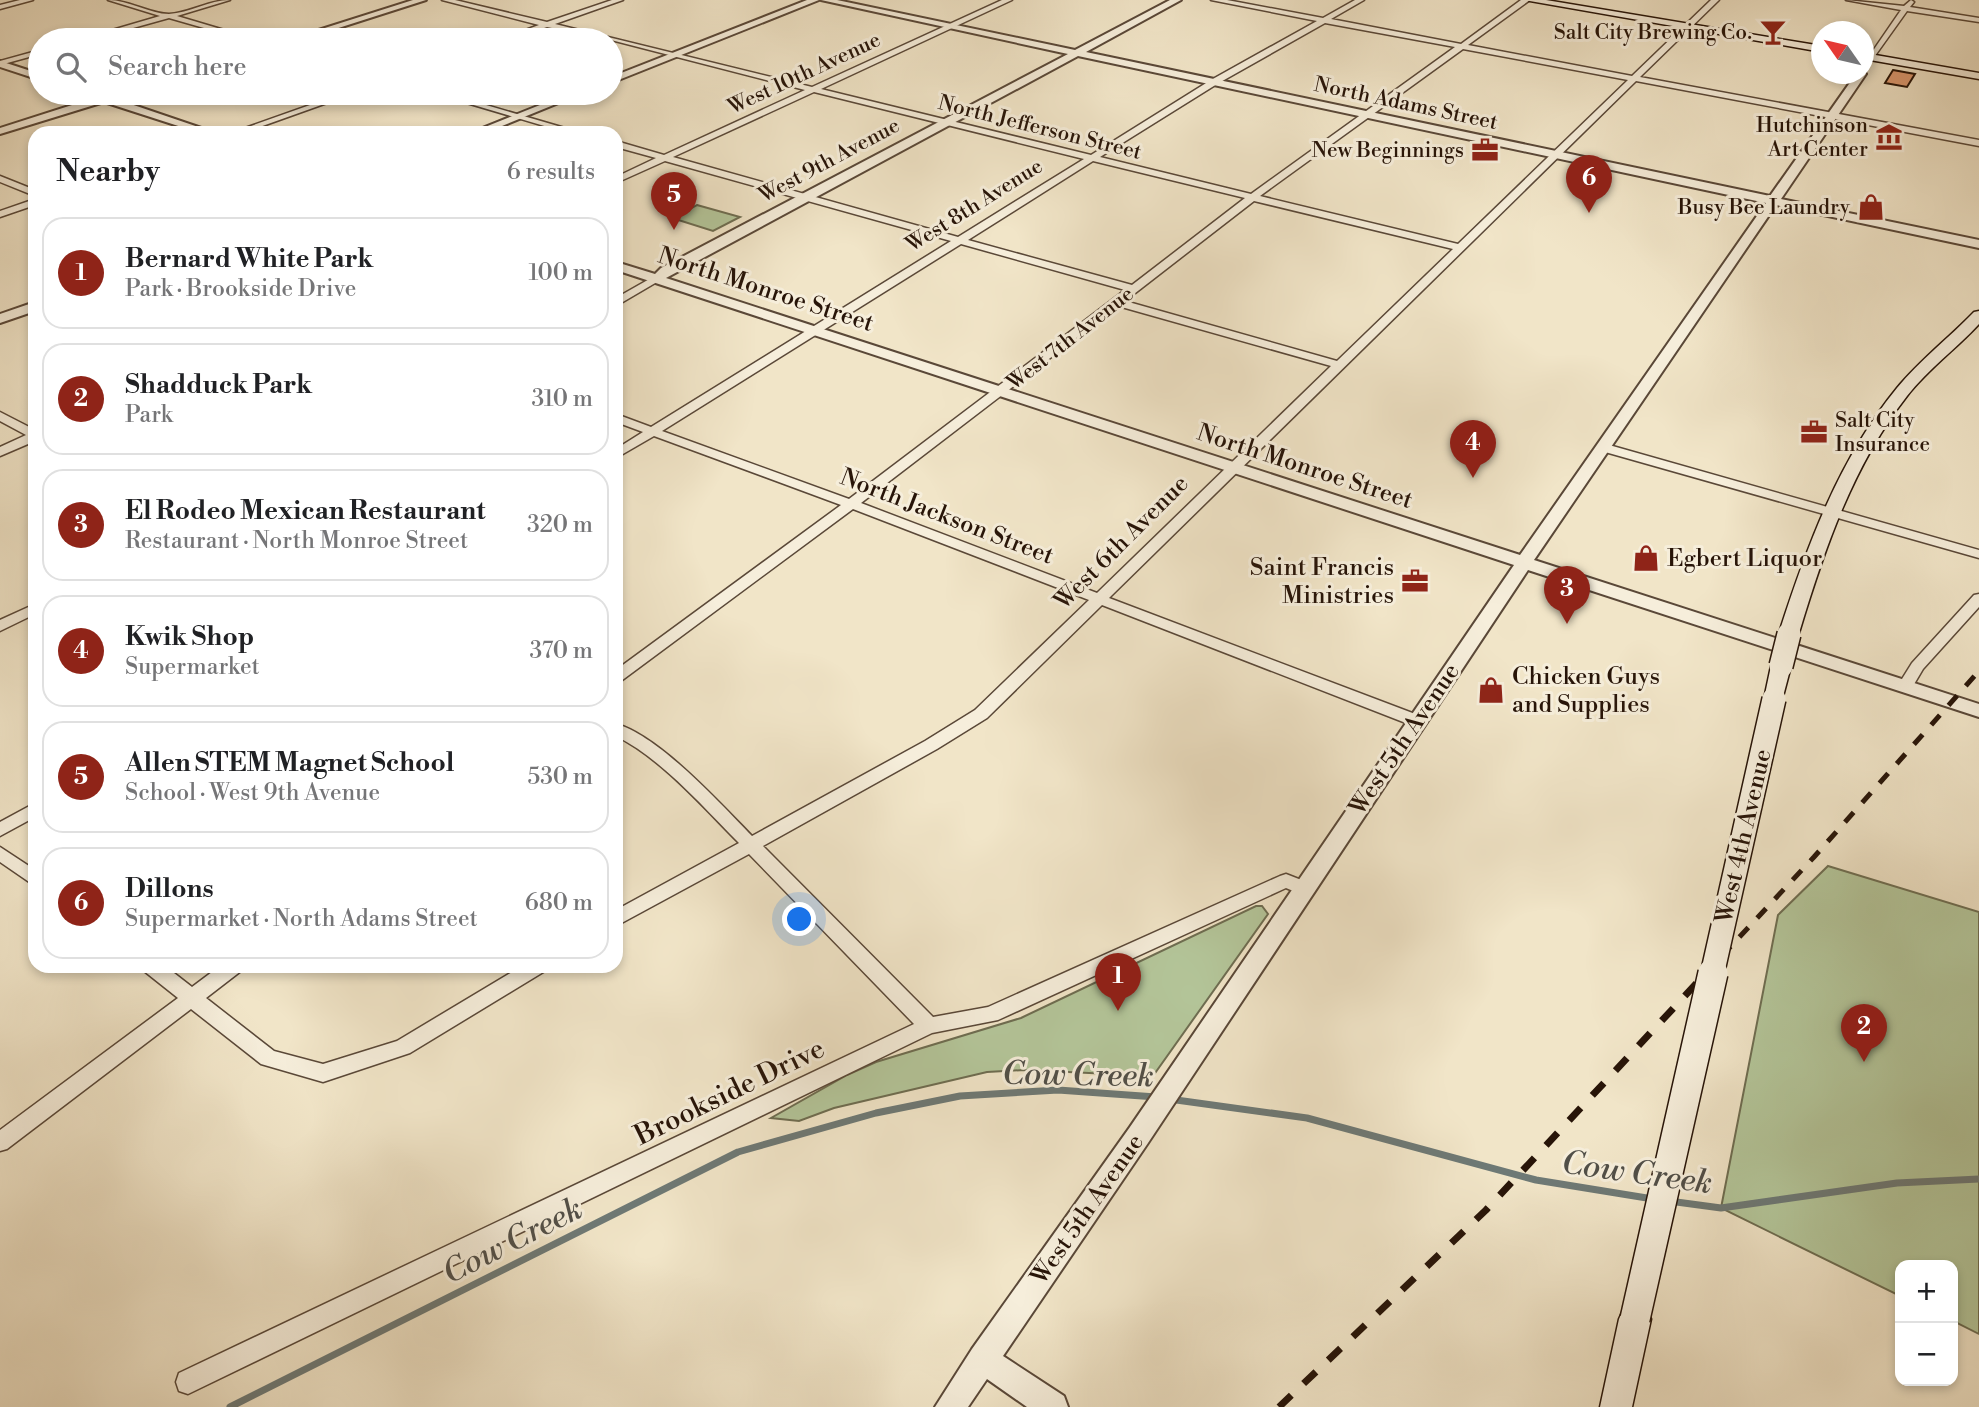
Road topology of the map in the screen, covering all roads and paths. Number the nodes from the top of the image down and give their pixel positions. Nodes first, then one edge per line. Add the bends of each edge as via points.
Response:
1 (29, 0) edge
2 (112, 0) edge
3 (226, 0) edge
4 (422, 0) edge
5 (446, 0) edge
6 (618, 0) edge
7 (815, 0) edge
8 (825, 0) edge
9 (1008, 0) edge
10 (1177, 0) edge
11 (1215, 0) edge
12 (1360, 0) edge
13 (1527, 0) edge
14 (1715, 0) edge
15 (1850, 0) edge
16 (1911, 0) edge
17 (0, 8) edge
18 (1905, 9) junction
19 (170, 16) junction
20 (1979, 20) edge
21 (1326, 21) junction
22 (547, 25) junction
23 (949, 26) junction
24 (1688, 27) junction
25 (126, 28) edge
26 (212, 28) edge
27 (331, 28) edge
28 (538, 28) edge
29 (560, 28) edge
30 (623, 43) edge
31 (1461, 47) junction
32 (1811, 47) edge
33 (1874, 49) edge
34 (1076, 53) junction
35 (28, 56) edge
36 (673, 56) junction
37 (1874, 58) edge
38 (0, 64) edge
39 (28, 73) edge
40 (623, 75) edge
41 (1979, 76) edge
42 (1633, 79) junction
43 (1214, 82) junction
44 (1853, 84) edge
45 (812, 90) junction
46 (83, 105) edge
47 (126, 105) edge
48 (316, 105) edge
49 (480, 105) edge
50 (547, 105) edge
51 (1367, 115) junction
52 (519, 116) junction
53 (1832, 116) junction
54 (946, 122) junction
55 (190, 126) edge
56 (255, 126) edge
57 (493, 126) edge
58 (554, 126) edge
59 (0, 131) edge
60 (1979, 143) edge
61 (623, 146) edge
62 (1555, 155) junction
63 (665, 158) junction
64 (1091, 158) junction
65 (623, 177) edge
66 (0, 179) edge
67 (28, 190) edge
68 (804, 197) junction
69 (1253, 197) junction
70 (1773, 201) junction
71 (28, 204) edge
72 (0, 214) edge
73 (959, 242) junction
74 (1979, 244) edge
75 (1460, 248) junction
76 (623, 268) edge
77 (657, 279) junction
78 (1133, 289) junction
79 (623, 299) edge
80 (1117, 302) junction
81 (28, 309) edge
82 (1979, 315) edge
83 (0, 319) edge
84 (817, 331) junction
85 (1339, 365) junction
86 (1000, 392) junction
87 (0, 416) edge
88 (623, 421) edge
89 (28, 432) edge
90 (654, 432) junction
91 (28, 439) edge
92 (1602, 447) junction
93 (623, 450) edge
94 (0, 452) edge
95 (1234, 468) junction
96 (852, 504) junction
97 (1832, 513) junction
98 (1979, 554) edge
99 (1524, 563) junction
100 (1979, 598) edge
101 (1101, 599) junction
102 (28, 612) edge
103 (0, 626) edge
104 (623, 672) edge
105 (1905, 687) junction
106 (1979, 711) edge
107 (1417, 721) junction
108 (623, 732) edge
109 (28, 813) edge
110 (0, 830) edge
111 (748, 844) junction
112 (0, 853) edge
113 (28, 874) edge
114 (1303, 888) junction
115 (623, 915) edge
116 (160, 973) edge
117 (225, 973) edge
118 (526, 973) edge
119 (192, 997) junction
120 (929, 1026) junction
121 (0, 1142) edge
122 (982, 1359) junction
123 (188, 1382) dead end
124 (950, 1407) edge
125 (1053, 1407) edge
126 (1616, 1407) edge

1 - 17 street
2 - 19 street
3 - 19 street
4 - 27 street
5 - 22 street, North Jefferson Street
6 - 22 street
7 - 36 street
8 - 23 street, North Adams Street
9 - 23 street, West 10th Avenue
10 - 34 street, West 9th Avenue
11 - 21 street
12 - 21 street, West 8th Avenue
13 - 24 main road
13 - 31 street, West 7th Avenue
14 - 24 street, West 6th Avenue
15 - 18 street
16 - 18 street
18 - 20 street
18 - 33 street
19 - 25 street
19 - 26 street
21 - 31 street
21 - 43 street, West 8th Avenue
22 - 28 street
22 - 29 street, North Jefferson Street
23 - 34 street, North Adams Street
23 - 45 street, West 10th Avenue
24 - 32 main road
24 - 42 street, West 6th Avenue
30 - 36 street, North Jefferson Street
31 - 42 street
31 - 51 street, West 7th Avenue
34 - 43 street, North Adams Street
34 - 54 street, West 9th Avenue
35 - 38 street
36 - 40 street
36 - 45 street, North Jefferson Street
37 - 41 main road
38 - 39 street
42 - 53 street
42 - 62 street, West 6th Avenue
43 - 51 street, North Adams Street
43 - 64 street, West 8th Avenue
44 - 53 street, West 5th Avenue
45 - 54 street, North Jefferson Street
45 - 63 street, West 10th Avenue
46 - 59 street
47 - 55 street
48 - 56 street
49 - 52 street
50 - 52 street
51 - 62 street, North Adams Street
51 - 69 street, West 7th Avenue
52 - 57 street
52 - 58 street
53 - 60 street
53 - 70 street, West 5th Avenue
54 - 64 street, North Jefferson Street
54 - 68 street, West 9th Avenue
61 - 63 street
62 - 70 street, North Adams Street
62 - 75 street, West 6th Avenue
63 - 65 street, West 10th Avenue
63 - 68 street
64 - 69 street, North Jefferson Street
64 - 73 street, West 8th Avenue
66 - 67 street
68 - 73 street
68 - 77 street, West 9th Avenue
69 - 75 street, North Jefferson Street
69 - 78 street, West 7th Avenue
70 - 74 street, North Adams Street
70 - 92 street, West 5th Avenue
71 - 72 street
73 - 78 street
73 - 84 street, West 8th Avenue
75 - 85 street, West 6th Avenue
76 - 77 street, North Monroe Street
77 - 79 street, West 9th Avenue
77 - 84 street, North Monroe Street
78 - 80 street, West 7th Avenue
80 - 85 street
80 - 86 street, West 7th Avenue
81 - 83 street
82 - 97 main road, West 4th Avenue via 1904,391 1867,444
84 - 86 street, North Monroe Street
84 - 90 street, West 8th Avenue
85 - 95 street, West 6th Avenue
86 - 95 street, North Monroe Street
86 - 96 street, West 7th Avenue
87 - 89 street
88 - 90 street, North Jackson Street
90 - 93 street, West 8th Avenue
90 - 96 street, North Jackson Street
91 - 94 street
92 - 97 street
92 - 99 street, West 5th Avenue
95 - 99 street, North Monroe Street
95 - 101 street, West 6th Avenue
96 - 101 street, North Jackson Street
96 - 104 street, West 7th Avenue
97 - 98 street
97 - 126 main road, West 4th Avenue, bridge via 1808,571 1781,666
99 - 105 street, North Monroe Street
99 - 107 street, West 5th Avenue
100 - 105 street via 1917,666
101 - 107 street, North Jackson Street
101 - 111 street, West 6th Avenue via 981,714 932,746
102 - 103 street
105 - 106 street, North Monroe Street
107 - 114 street, West 5th Avenue
108 - 111 street via 692,785
109 - 110 street
111 - 115 street, West 6th Avenue
111 - 120 street
112 - 113 street
114 - 120 street, Brookside Drive via 1286,881 991,1014
114 - 122 street, West 5th Avenue via 1139,1135
116 - 119 street
117 - 119 street
118 - 119 street via 403,1047 323,1073 268,1058
119 - 121 street
120 - 123 street, Brookside Drive
122 - 124 street, West 5th Avenue
122 - 125 street

